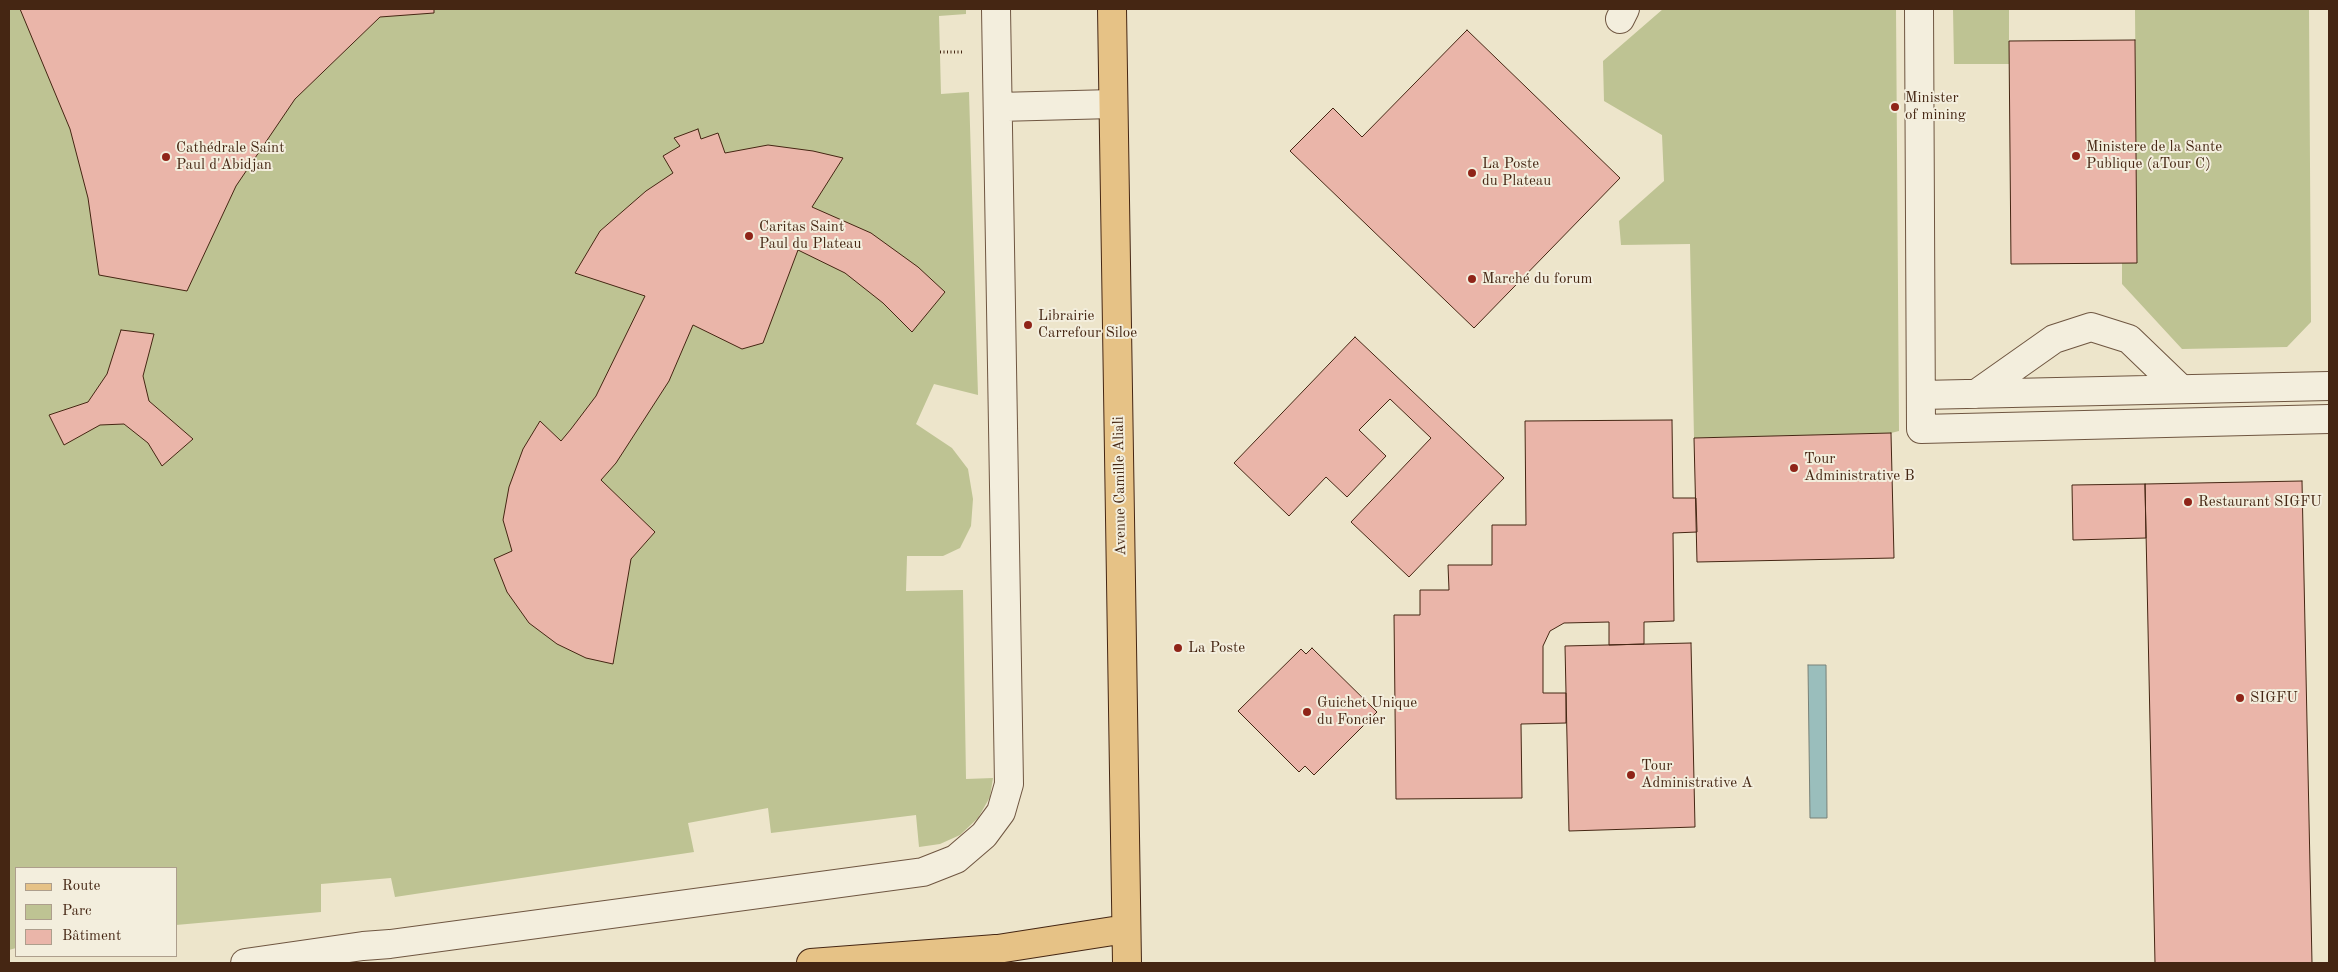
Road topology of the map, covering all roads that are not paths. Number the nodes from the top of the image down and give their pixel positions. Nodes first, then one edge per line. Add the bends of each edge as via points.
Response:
1 (996, 9) edge
2 (1112, 9) edge
3 (1919, 9) edge
4 (1113, 104) junction
5 (998, 108) junction
6 (2329, 386) edge
7 (2181, 389) junction
8 (1976, 394) junction
9 (1921, 395) junction
10 (2329, 419) edge
11 (1126, 929) junction
12 (996, 949) junction
13 (245, 963) edge
14 (811, 963) edge
15 (918, 963) edge
16 (1127, 963) edge

1 - 5 lane
2 - 4 main road, Avenue Camille Aliali
3 - 9 lane
4 - 5 lane
4 - 11 main road, Avenue Camille Aliali
5 - 13 lane via 1009,784 1001,812 984,835 956,859 923,872
6 - 7 lane
7 - 8 lane
7 - 8 lane via 2129,339 2092,327 2054,339
8 - 9 lane
9 - 10 lane via 1921,429
11 - 12 main road
11 - 16 main road, Avenue Camille Aliali
12 - 14 main road
12 - 15 main road

